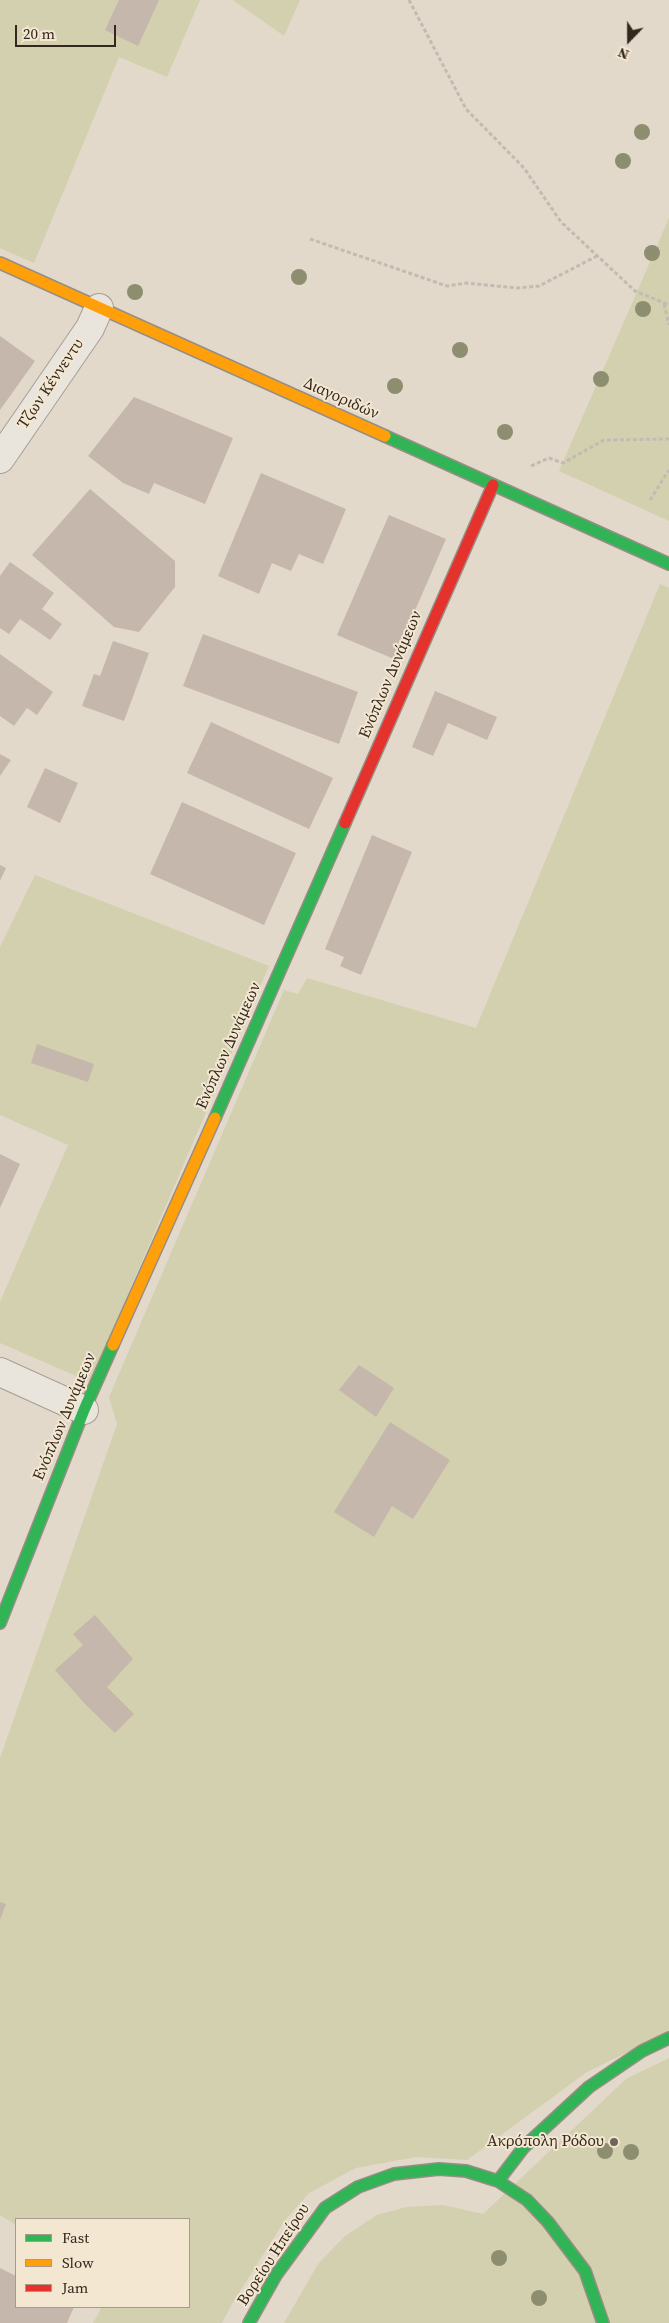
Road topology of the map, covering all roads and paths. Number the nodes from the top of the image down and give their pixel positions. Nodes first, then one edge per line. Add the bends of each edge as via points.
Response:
1 (409, 0) edge
2 (310, 240) dead end
3 (597, 256) junction
4 (0, 263) edge
5 (663, 303) junction
6 (669, 305) edge
7 (99, 308) junction
8 (669, 325) edge
9 (669, 439) edge
10 (0, 459) edge
11 (669, 470) edge
12 (492, 485) junction
13 (650, 500) dead end
14 (669, 564) edge
15 (0, 1372) edge
16 (84, 1410) junction
17 (0, 1623) edge
18 (669, 2038) edge
19 (498, 2181) junction
20 (249, 2323) edge
21 (603, 2323) edge

1 - 3 path via 466,109 524,168 560,222
2 - 3 path via 447,286 466,283 517,288 538,286
3 - 5 path via 635,291
4 - 7 street, Διαγοριδών
5 - 6 path
5 - 8 path
7 - 10 street, Τζων Κέννεντυ via 90,328
7 - 12 street, Διαγοριδών
9 - 12 path via 604,440 563,463 549,458
11 - 13 path
12 - 14 street, Διαγοριδών
12 - 16 street, Ενόπλων Δυνάμεων
15 - 16 street
16 - 17 street, Ενόπλων Δυνάμεων
18 - 19 street via 589,2087 524,2147
19 - 20 street, Βορείου Ηπείρου via 466,2171 439,2169 394,2174 358,2187 324,2208 276,2275
19 - 21 street, Βορείου Ηπείρου via 527,2200 585,2271

